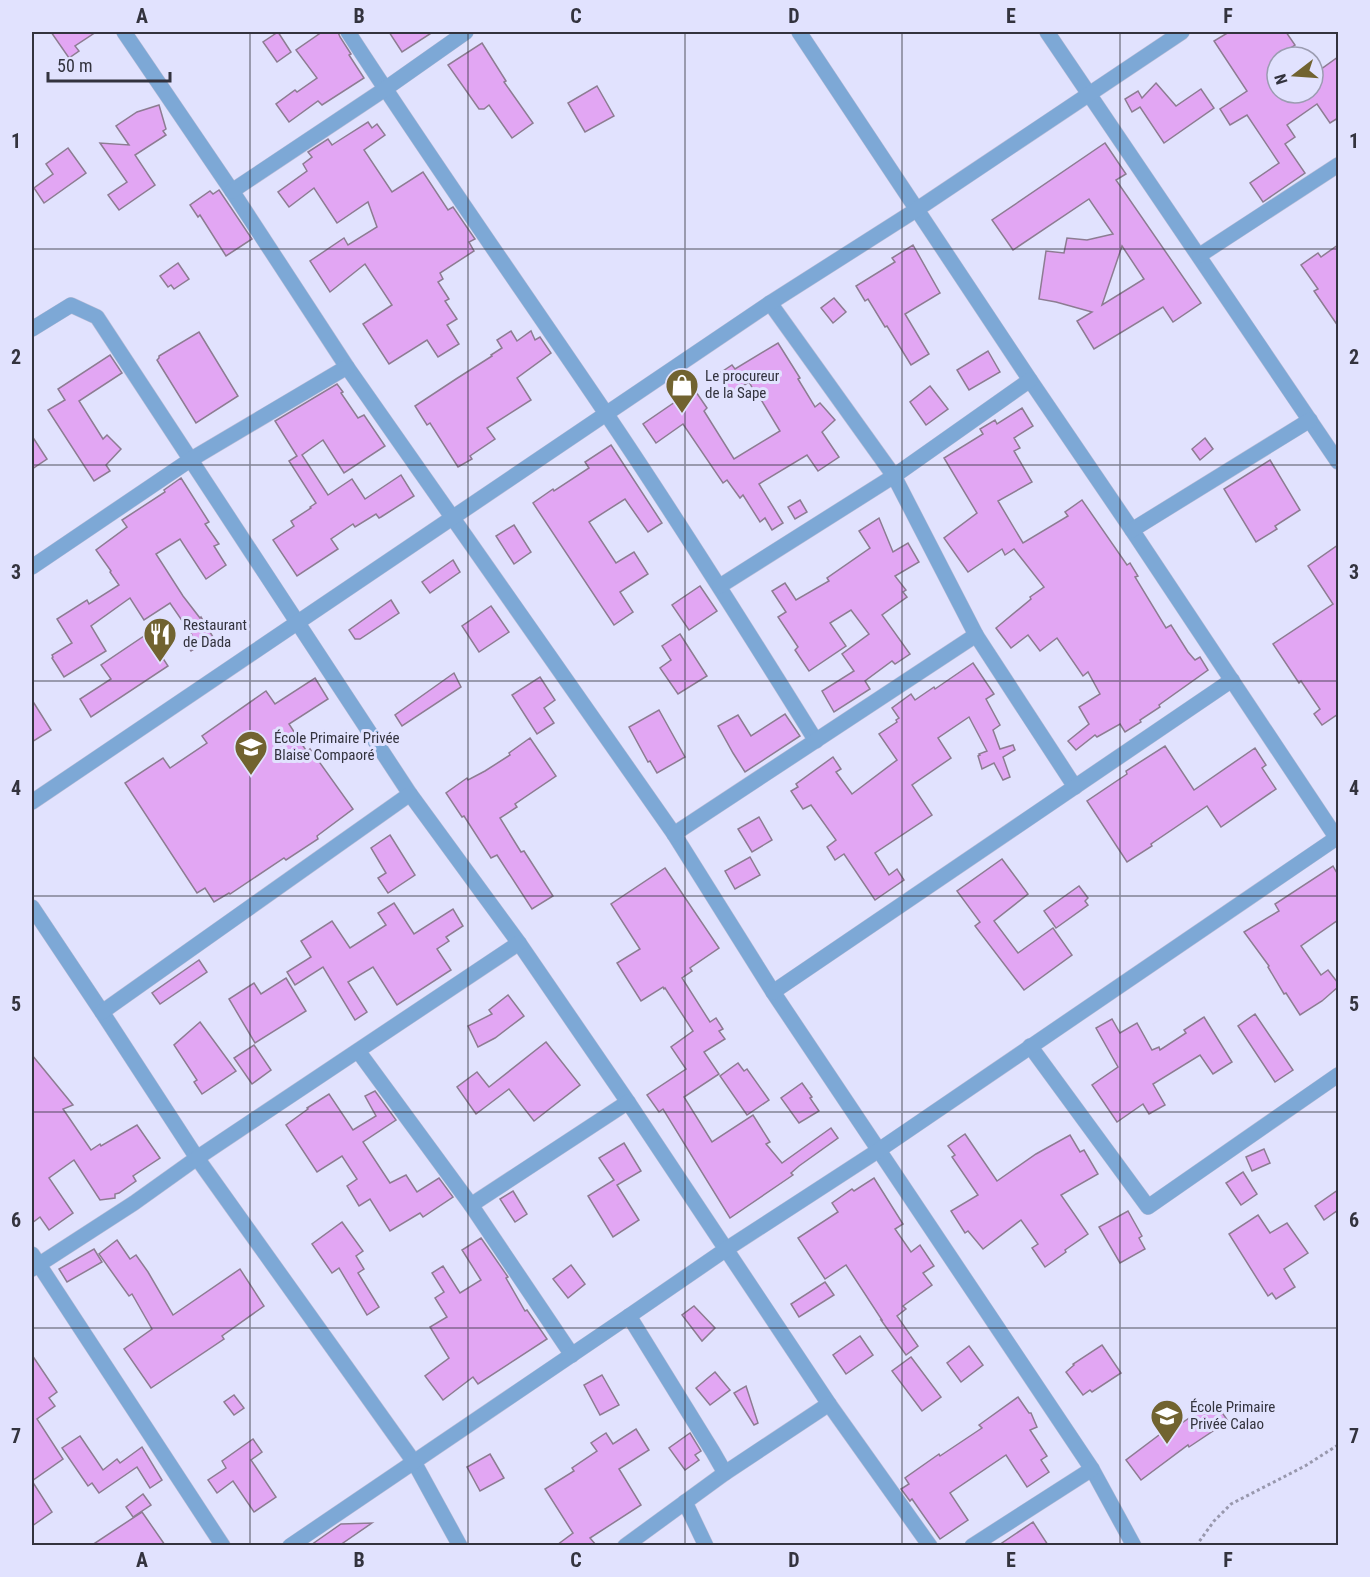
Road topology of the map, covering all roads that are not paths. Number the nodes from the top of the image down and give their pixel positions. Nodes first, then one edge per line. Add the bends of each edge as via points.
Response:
1 (124, 32) edge
2 (348, 32) edge
3 (466, 32) edge
4 (799, 32) edge
5 (1047, 32) edge
6 (1182, 32) edge
7 (385, 89) junction
8 (1089, 94) junction
9 (1338, 165) edge
10 (232, 191) junction
11 (916, 210) junction
12 (1200, 255) junction
13 (770, 303) junction
14 (32, 329) edge
15 (347, 367) junction
16 (1030, 380) junction
17 (606, 413) junction
18 (1310, 420) junction
19 (190, 460) junction
20 (1338, 462) edge
21 (894, 476) junction
22 (453, 517) junction
23 (1132, 530) junction
24 (32, 567) edge
25 (720, 586) junction
26 (298, 622) junction
27 (976, 635) junction
28 (1232, 680) junction
29 (816, 741) junction
30 (1076, 787) junction
31 (410, 794) junction
32 (32, 802) edge
33 (674, 834) junction
34 (1338, 838) edge
35 (32, 907) edge
36 (519, 943) junction
37 (773, 992) junction
38 (102, 1012) junction
39 (1030, 1046) junction
40 (358, 1051) junction
41 (1338, 1075) edge
42 (628, 1102) junction
43 (879, 1150) junction
44 (197, 1158) junction
45 (471, 1205) junction
46 (725, 1250) junction
47 (34, 1263) edge
48 (629, 1316) junction
49 (572, 1355) junction
50 (829, 1404) junction
51 (414, 1462) junction
52 (1092, 1469) junction
53 (725, 1473) junction
54 (685, 1502) junction
55 (223, 1545) edge
56 (290, 1545) edge
57 (460, 1545) edge
58 (625, 1545) edge
59 (706, 1545) edge
60 (930, 1545) edge
61 (972, 1545) edge
62 (1134, 1545) edge

1 - 10 street
2 - 7 street
3 - 7 street
4 - 11 street
5 - 8 street
6 - 8 street
7 - 10 street
7 - 17 street
8 - 11 street
8 - 12 street
9 - 12 street
10 - 15 street
11 - 13 street
11 - 16 street
12 - 18 street
13 - 17 street
13 - 21 street
14 - 19 street via 71,305 97,317
15 - 19 street
15 - 22 street
16 - 21 street
16 - 23 street
17 - 22 street
17 - 25 street
18 - 20 street
18 - 23 street
19 - 24 street
19 - 26 street
21 - 25 street
21 - 27 street
22 - 26 street
22 - 33 street
23 - 28 street
25 - 29 street
26 - 31 street
26 - 32 street
27 - 29 street
27 - 30 street
28 - 30 street
28 - 34 street
29 - 33 street
30 - 37 street
31 - 36 street
31 - 38 street
33 - 37 street
34 - 39 street
35 - 38 street
36 - 40 street
36 - 42 street
37 - 43 street
38 - 44 street
39 - 41 street via 1148,1207
39 - 43 street
40 - 44 street
40 - 45 street
42 - 45 street
42 - 46 street
43 - 46 street
43 - 52 street
44 - 47 street via 134,1203
44 - 51 street
45 - 49 street
46 - 48 street
46 - 50 street
47 - 55 street
48 - 49 street
48 - 53 street
49 - 51 street
50 - 53 street
50 - 60 street
51 - 56 street
51 - 57 street
52 - 61 street
52 - 62 street
53 - 54 street
54 - 58 street
54 - 59 street

